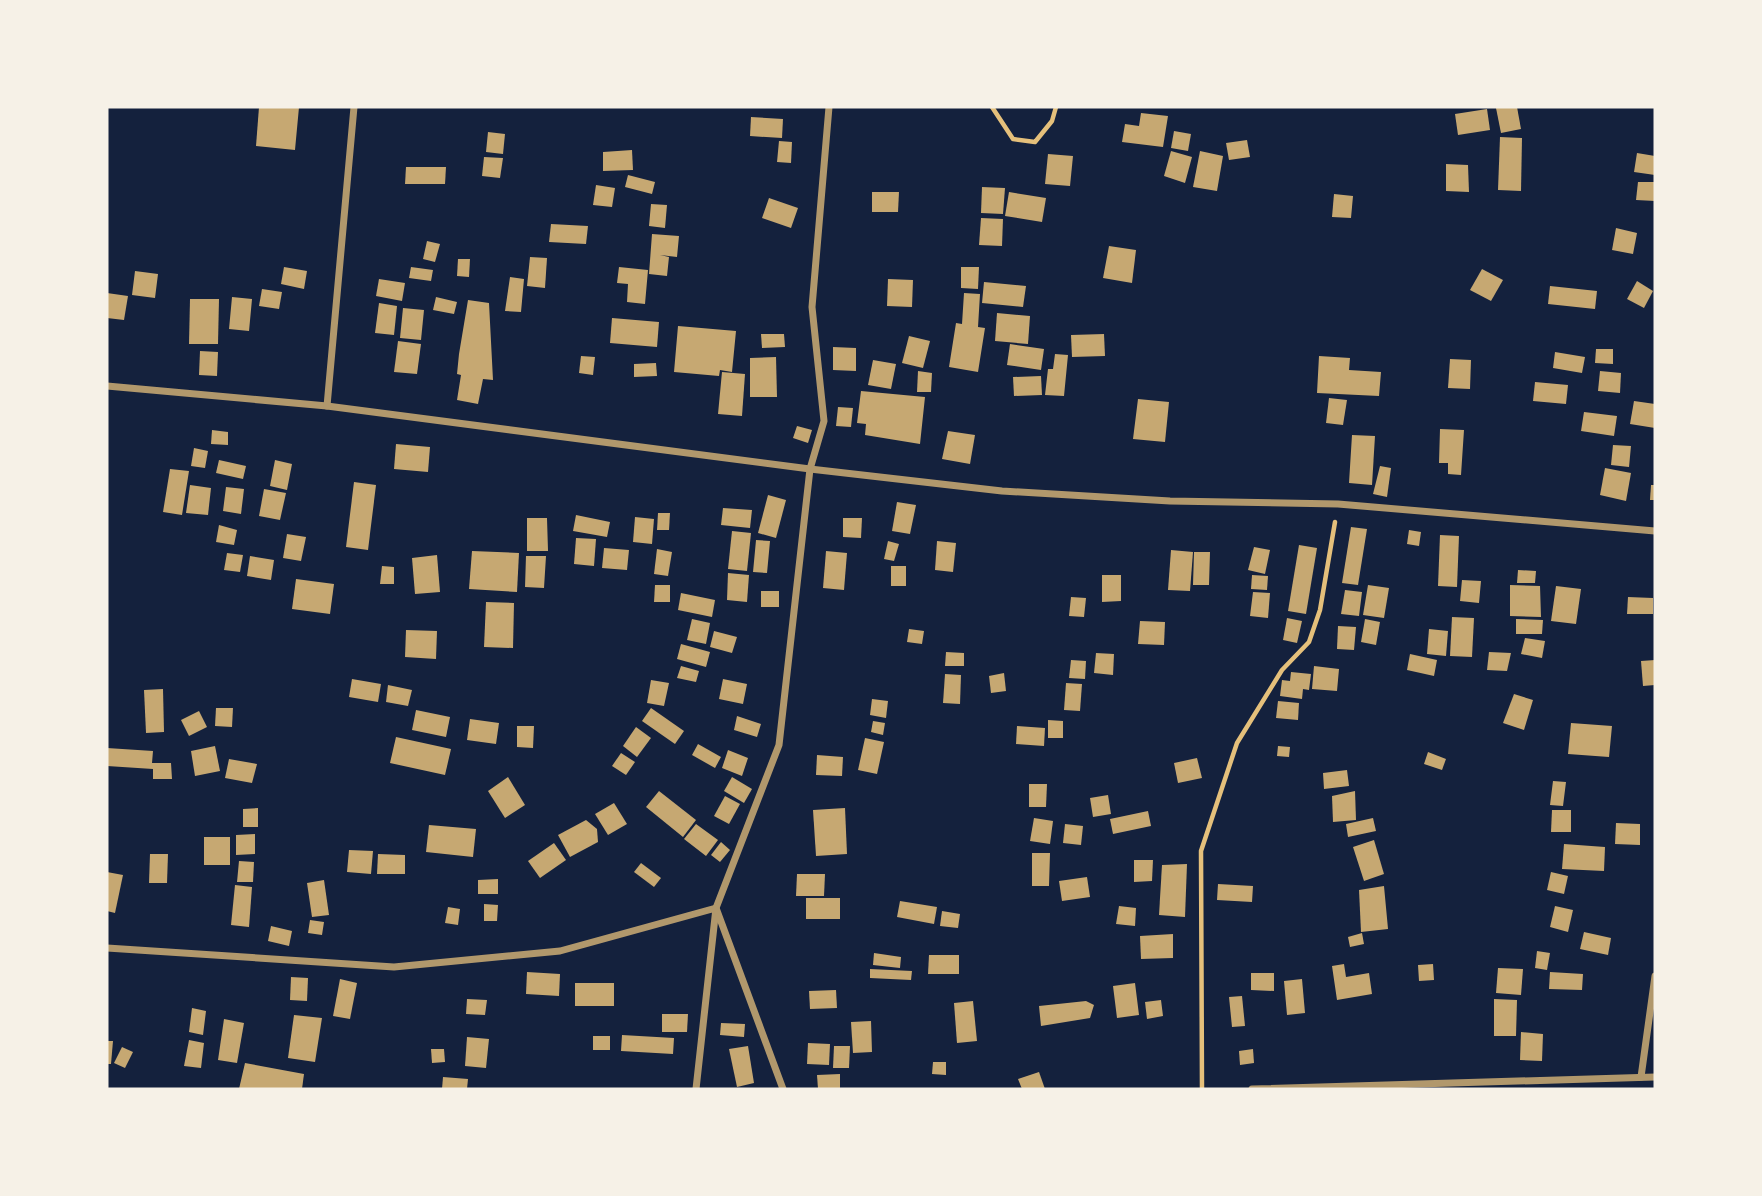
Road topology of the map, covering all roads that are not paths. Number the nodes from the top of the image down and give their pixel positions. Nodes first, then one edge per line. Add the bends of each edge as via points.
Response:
1 (354, 107) edge
2 (829, 107) edge
3 (107, 386) edge
4 (327, 406) junction
5 (810, 469) junction
6 (1655, 531) edge
7 (716, 908) junction
8 (107, 947) edge
9 (1655, 976) edge
10 (1642, 1077) junction
11 (1655, 1077) edge
12 (696, 1089) edge
13 (783, 1089) edge
14 (1252, 1089) edge

1 - 4 street
2 - 5 street via 812,307 824,421
3 - 4 street
4 - 5 street
5 - 6 street via 1002,491 1170,501 1338,503
5 - 7 street via 779,745
7 - 8 street via 560,951 394,967
7 - 12 street
7 - 13 street
9 - 10 street
10 - 11 street
10 - 14 street

